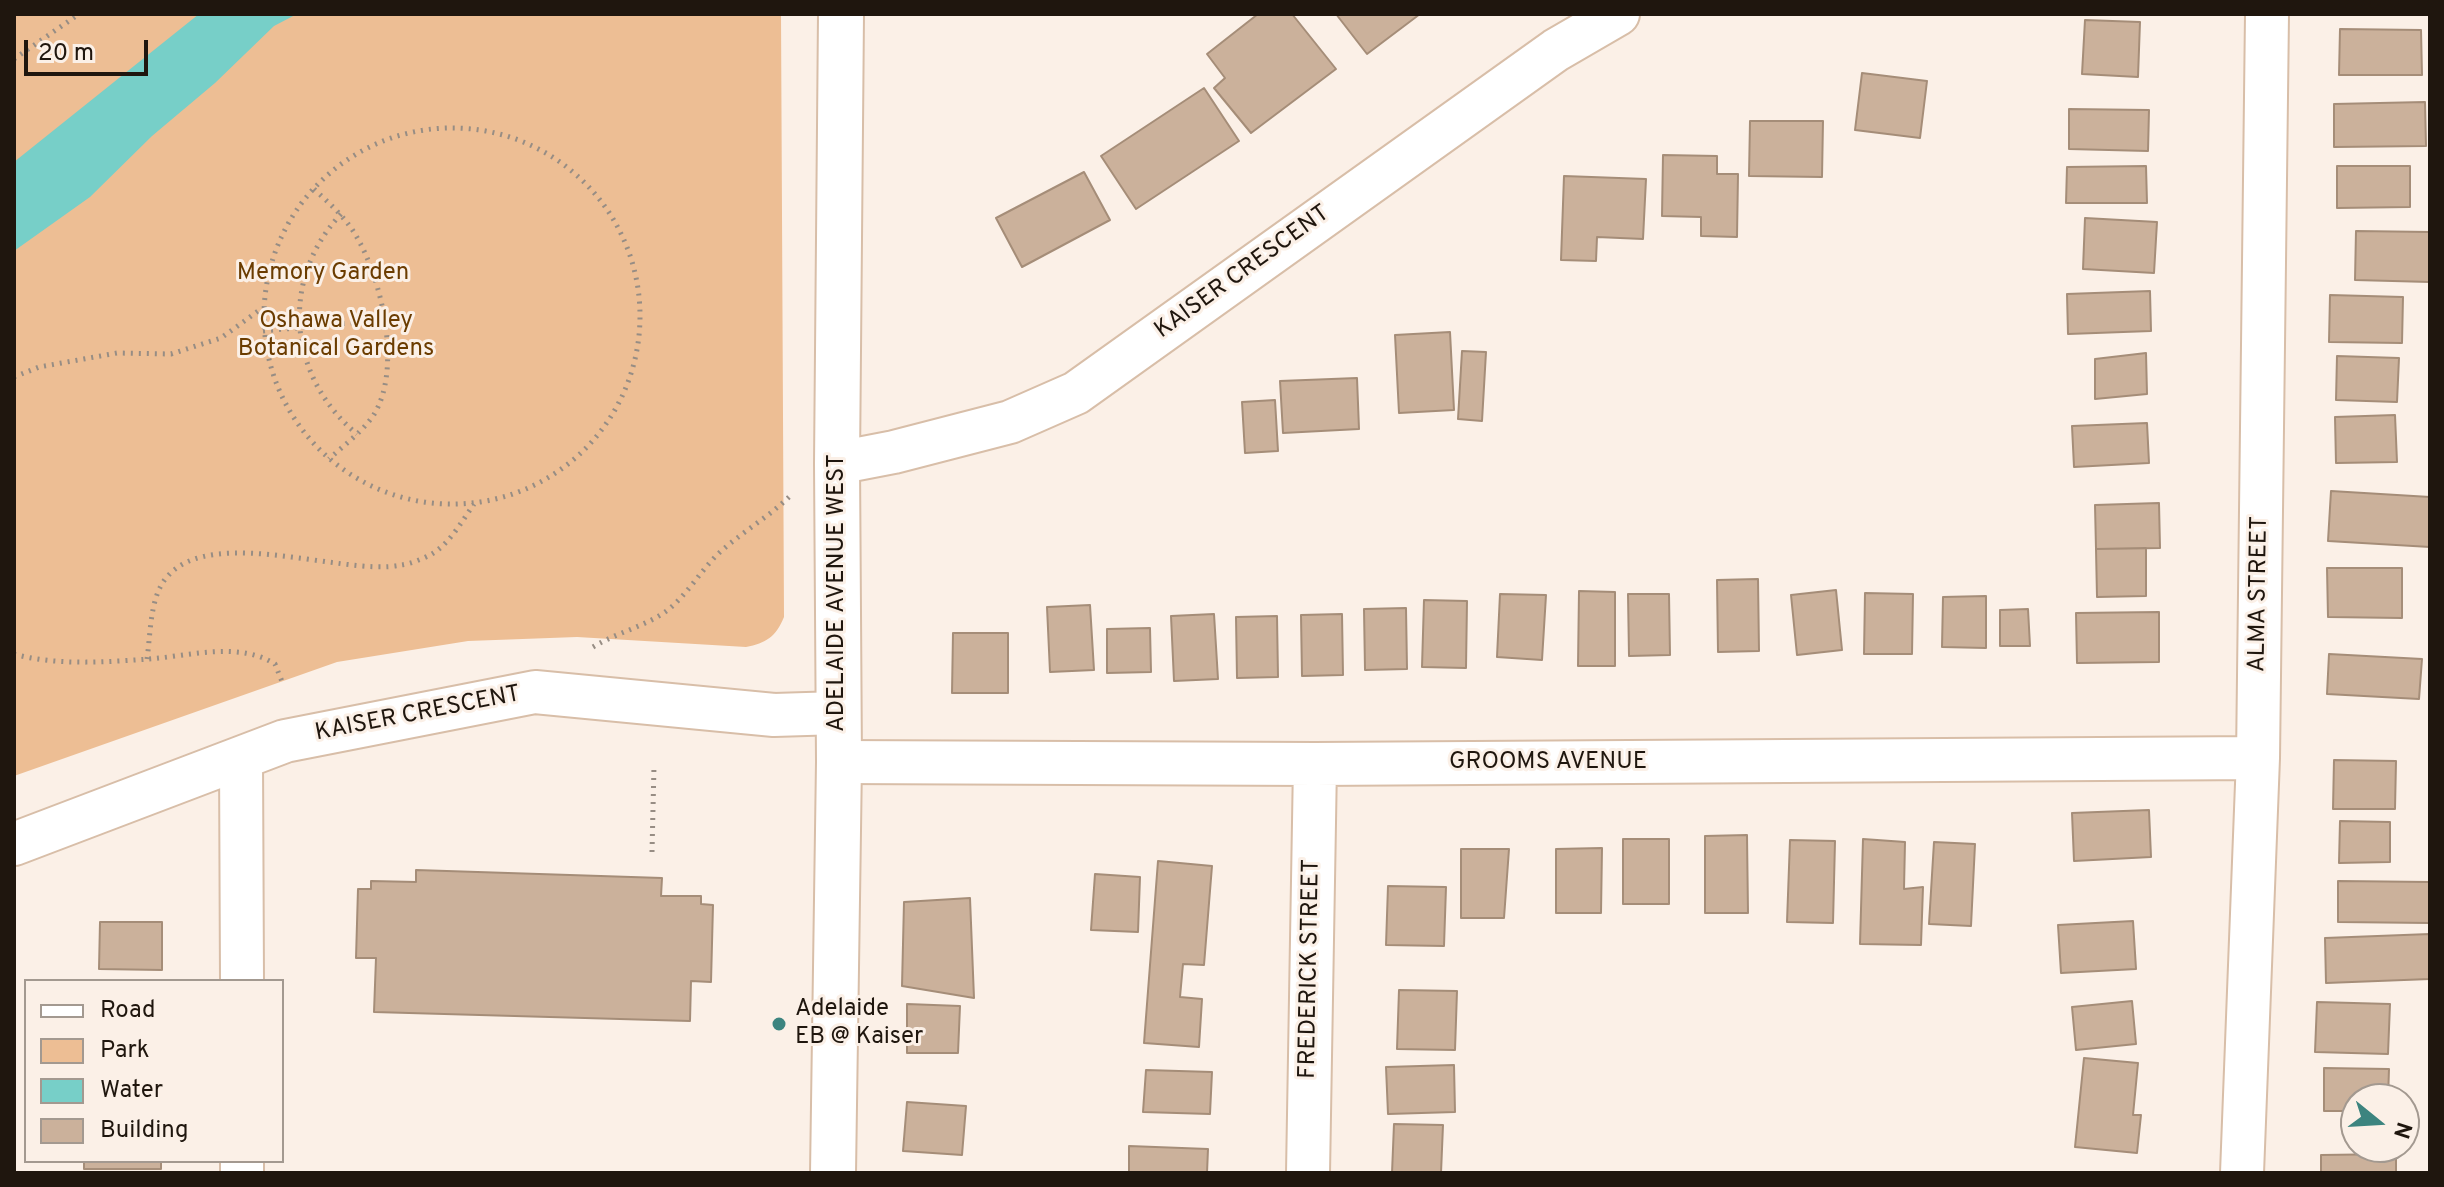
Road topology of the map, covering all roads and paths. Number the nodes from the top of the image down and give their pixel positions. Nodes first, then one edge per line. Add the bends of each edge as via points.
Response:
1 (79, 14) edge
2 (841, 14) edge
3 (1618, 14) edge
4 (2267, 14) edge
5 (14, 59) edge
6 (314, 189) junction
7 (341, 214) junction
8 (262, 308) junction
9 (384, 320) junction
10 (299, 328) junction
11 (263, 331) junction
12 (14, 377) edge
13 (357, 434) junction
14 (329, 459) junction
15 (837, 463) junction
16 (791, 495) dead end
17 (475, 504) junction
18 (593, 647) dead end
19 (14, 654) edge
20 (147, 659) junction
21 (283, 684) dead end
22 (839, 713) junction
23 (241, 758) junction
24 (2258, 758) junction
25 (839, 762) junction
26 (1315, 764) junction
27 (654, 766) dead end
28 (14, 844) edge
29 (652, 852) dead end
30 (242, 979) edge
31 (833, 1173) edge
32 (1308, 1173) edge
33 (2242, 1173) edge

1 - 5 path
2 - 15 main road, ADELAIDE AVENUE WEST
3 - 15 street, KAISER CRESCENT via 1556,50 1076,393 1010,422
4 - 24 street, ALMA STREET
6 - 7 path
6 - 8 path via 292,216 277,247
6 - 17 path via 342,163 388,140 417,131 478,130 546,151 602,200 616,221 640,298 640,327 627,390 601,432 566,467 523,491
7 - 9 path via 374,272
7 - 10 path via 319,241 302,278
8 - 11 path
8 - 12 path via 221,338 171,354 117,353 39,367
9 - 10 path
9 - 13 path via 386,379 374,414
10 - 11 path
10 - 13 path via 313,378
11 - 14 path via 270,372 287,406
13 - 14 path
14 - 17 path via 376,489 402,498
15 - 22 main road, ADELAIDE AVENUE WEST
16 - 18 path via 719,553 667,610
17 - 20 path via 432,554 400,566 264,553 215,555 179,567 158,592
19 - 20 path via 50,660
20 - 21 path via 248,652 275,664
22 - 23 street, KAISER CRESCENT via 774,715 535,692 285,741
22 - 25 main road, ADELAIDE AVENUE WEST
23 - 28 street, KAISER CRESCENT
23 - 30 street
24 - 26 street, GROOMS AVENUE
24 - 33 street, ALMA STREET
25 - 26 street, GROOMS AVENUE
25 - 31 main road, ADELAIDE AVENUE WEST
26 - 32 street, FREDERICK STREET
27 - 29 path

